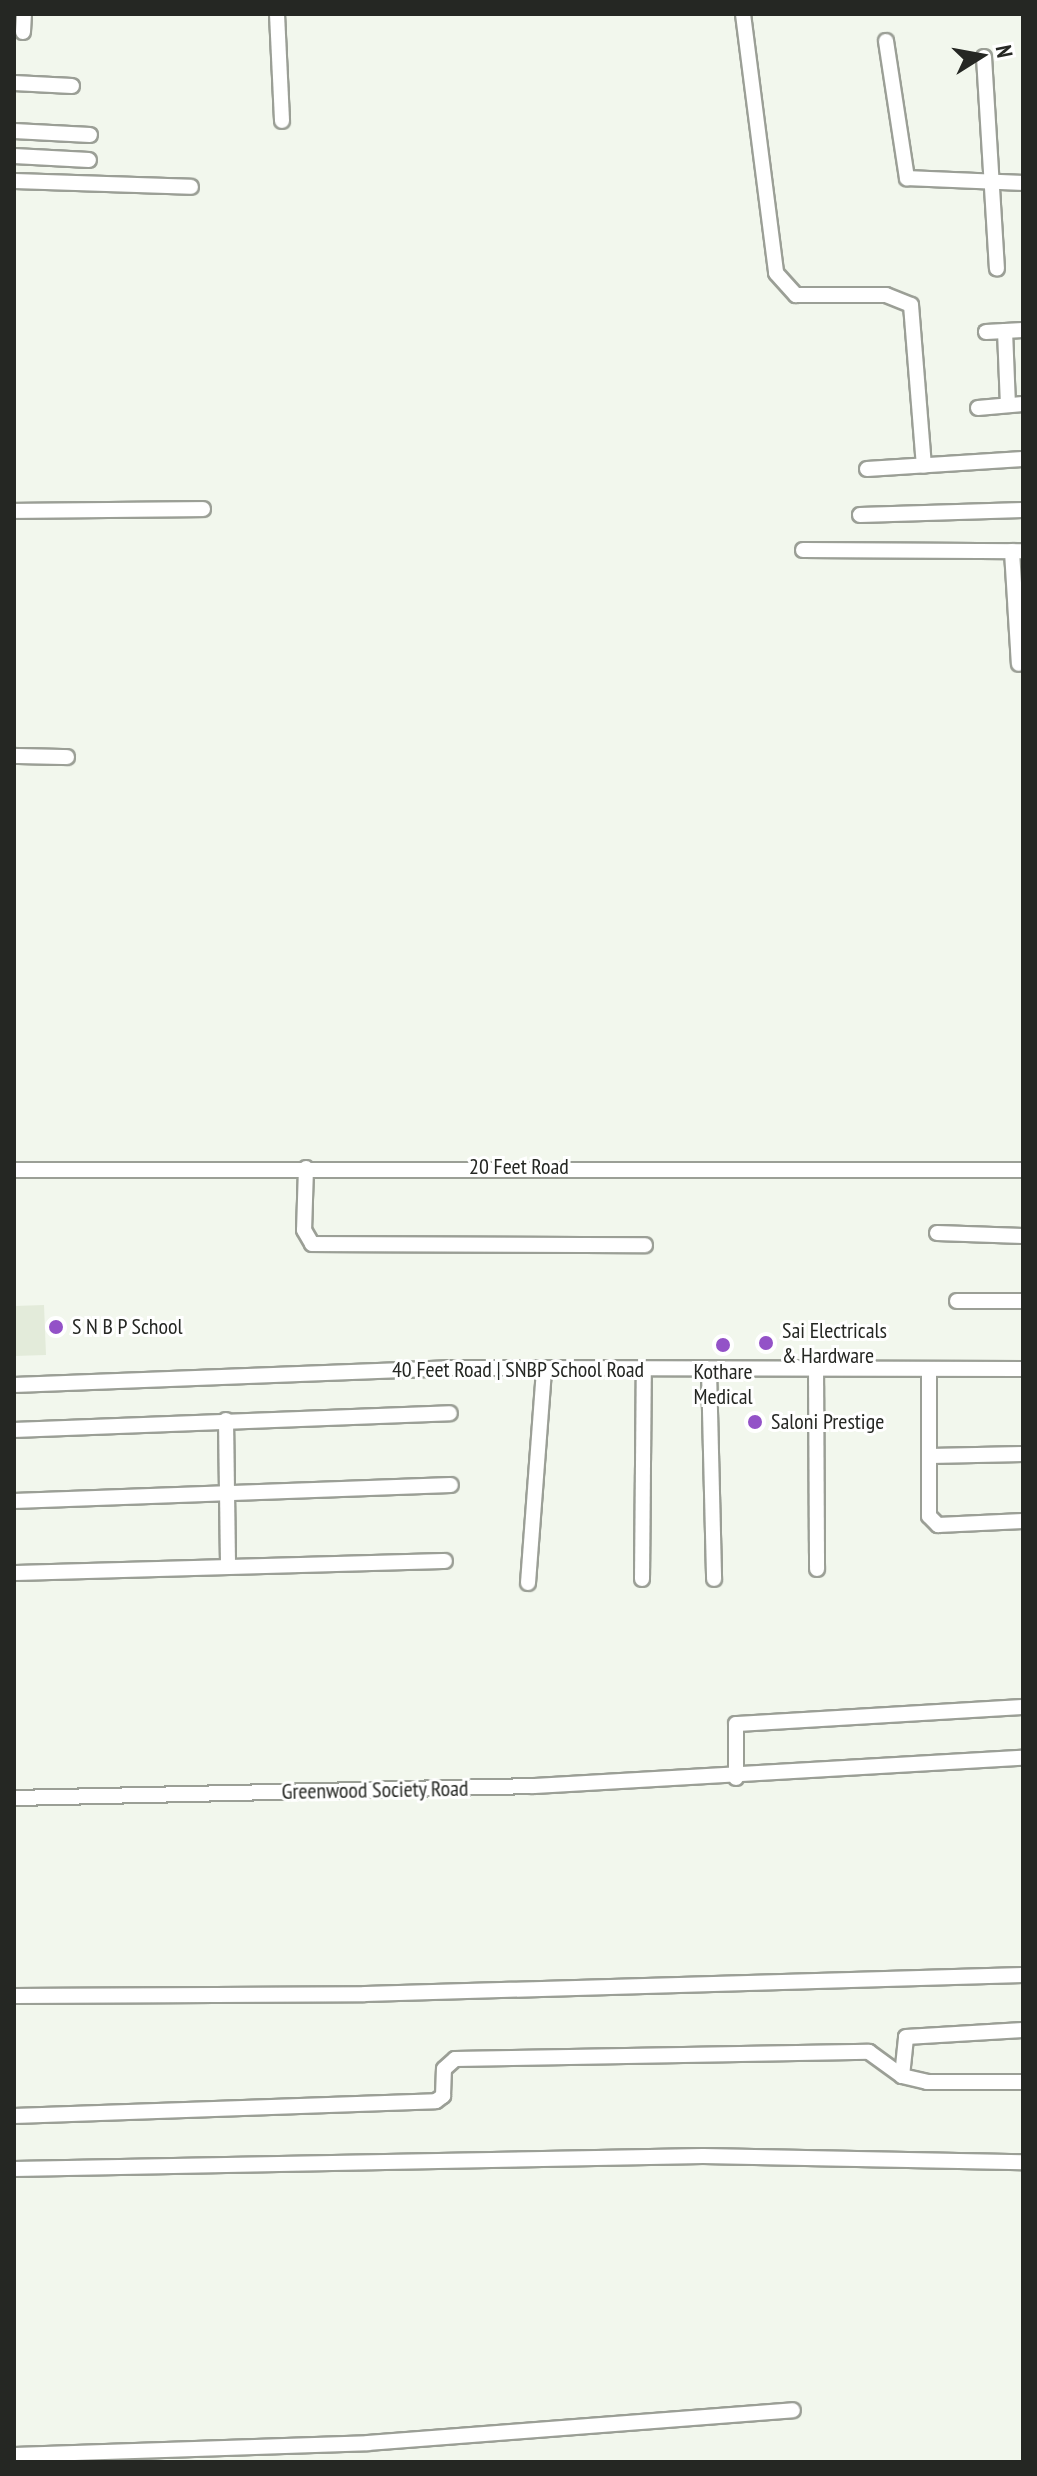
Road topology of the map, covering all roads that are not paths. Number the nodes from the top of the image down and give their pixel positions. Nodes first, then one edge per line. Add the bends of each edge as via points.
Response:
1 (24, 14) edge
2 (277, 14) edge
3 (743, 14) edge
4 (23, 32) dead end
5 (886, 41) dead end
6 (984, 57) dead end
7 (14, 83) edge
8 (72, 86) dead end
9 (282, 121) dead end
10 (14, 131) edge
11 (90, 135) dead end
12 (14, 156) edge
13 (89, 160) dead end
14 (14, 181) edge
15 (1023, 183) edge
16 (996, 184) junction
17 (191, 187) dead end
18 (997, 269) dead end
19 (1023, 330) edge
20 (1005, 331) junction
21 (986, 332) dead end
22 (1016, 404) edge
23 (978, 408) dead end
24 (1023, 459) edge
25 (924, 465) junction
26 (867, 469) dead end
27 (203, 509) dead end
28 (1023, 510) edge
29 (14, 511) edge
30 (860, 515) dead end
31 (803, 550) dead end
32 (1018, 551) edge
33 (1019, 664) dead end
34 (14, 756) edge
35 (67, 757) dead end
36 (306, 1168) junction
37 (14, 1170) edge
38 (1023, 1170) edge
39 (937, 1233) dead end
40 (1023, 1236) edge
41 (645, 1245) dead end
42 (957, 1301) dead end
43 (1023, 1301) edge
44 (816, 1367) junction
45 (644, 1369) junction
46 (929, 1369) junction
47 (1023, 1369) edge
48 (709, 1370) junction
49 (544, 1371) junction
50 (14, 1385) edge
51 (450, 1413) dead end
52 (226, 1420) junction
53 (14, 1430) edge
54 (1023, 1454) edge
55 (930, 1456) junction
56 (451, 1485) dead end
57 (226, 1493) junction
58 (14, 1501) edge
59 (1023, 1521) edge
60 (445, 1561) dead end
61 (228, 1566) junction
62 (817, 1569) dead end
63 (14, 1573) edge
64 (642, 1579) dead end
65 (714, 1579) dead end
66 (528, 1583) dead end
67 (1023, 1707) edge
68 (1023, 1758) edge
69 (736, 1778) junction
70 (14, 1798) edge
71 (1023, 1975) edge
72 (14, 1996) edge
73 (1023, 2030) edge
74 (902, 2076) junction
75 (1023, 2082) edge
76 (14, 2116) edge
77 (1023, 2162) edge
78 (14, 2169) edge
79 (793, 2410) dead end
80 (14, 2455) edge

1 - 4 street
2 - 9 street
3 - 25 street via 776,273 796,295 886,295 911,305
5 - 16 street via 907,178
6 - 16 street via 986,142
7 - 8 street
10 - 11 street
12 - 13 street
14 - 17 street
15 - 16 street
16 - 18 street
19 - 20 street
20 - 21 street
20 - 22 street
22 - 23 street
24 - 25 street
25 - 26 street
27 - 29 street
28 - 30 street
31 - 32 street
32 - 33 street
34 - 35 street
36 - 37 street, 20 Feet Road
36 - 38 street, 20 Feet Road
36 - 41 street via 304,1230 312,1244
39 - 40 street
42 - 43 street
44 - 46 street, 40 Feet Road | SNBP School Road
44 - 48 street, 40 Feet Road | SNBP School Road
44 - 62 street
45 - 48 street, 40 Feet Road | SNBP School Road
45 - 49 street, 40 Feet Road | SNBP School Road
45 - 64 street
46 - 47 street, 40 Feet Road | SNBP School Road
46 - 55 street
48 - 65 street
49 - 50 street, 40 Feet Road | SNBP School Road via 449,1368
49 - 66 street
51 - 52 street
52 - 53 street
52 - 57 street
54 - 55 street
55 - 59 street via 929,1516 938,1525
56 - 57 street
57 - 58 street
57 - 61 street
60 - 61 street
61 - 63 street
67 - 69 street via 736,1724
68 - 69 street, Greenwood Society Road
69 - 70 street, Greenwood Society Road
71 - 72 street via 365,1994
73 - 74 street via 906,2037
74 - 75 street
74 - 76 street via 869,2052 455,2059 444,2069 443,2096 436,2101
77 - 78 street via 717,2156
79 - 80 street via 368,2443

